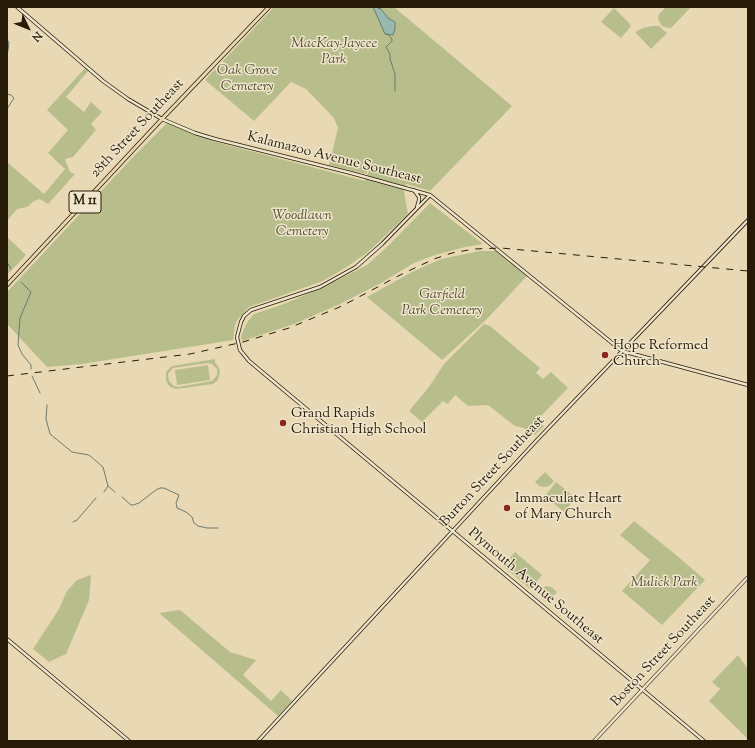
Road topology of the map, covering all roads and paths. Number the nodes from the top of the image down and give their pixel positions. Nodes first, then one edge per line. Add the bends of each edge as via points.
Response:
1 (17, 7) edge
2 (269, 7) edge
3 (162, 119) junction
4 (413, 190) junction
5 (430, 195) junction
6 (416, 209) junction
7 (748, 220) edge
8 (7, 285) edge
9 (622, 351) junction
10 (748, 385) edge
11 (452, 530) junction
12 (748, 576) edge
13 (7, 639) edge
14 (643, 689) junction
15 (129, 741) edge
16 (258, 741) edge
17 (594, 741) edge
18 (704, 741) edge

1 - 3 main road, Kalamazoo Avenue Southeast via 103,81
2 - 3 main road, 28th Street Southeast / M 11
3 - 4 main road, Kalamazoo Avenue Southeast via 215,139
3 - 8 main road, 28th Street Southeast / M 11
4 - 5 main road, Kalamazoo Avenue Southeast
4 - 6 main road via 419,198
5 - 6 main road
5 - 9 main road, Kalamazoo Avenue Southeast
6 - 11 main road, Plymouth Avenue Southeast, bridge via 356,267 320,287 251,310 243,318 238,337 240,350 249,361
7 - 9 main road, Burton Street Southeast
9 - 10 main road, Kalamazoo Avenue Southeast
9 - 11 main road, Burton Street Southeast
11 - 14 main road, Plymouth Avenue Southeast
11 - 16 main road, Burton Street Southeast
12 - 14 main road, Boston Street Southeast
13 - 15 main road
14 - 17 main road, Boston Street Southeast
14 - 18 main road, Plymouth Avenue Southeast

